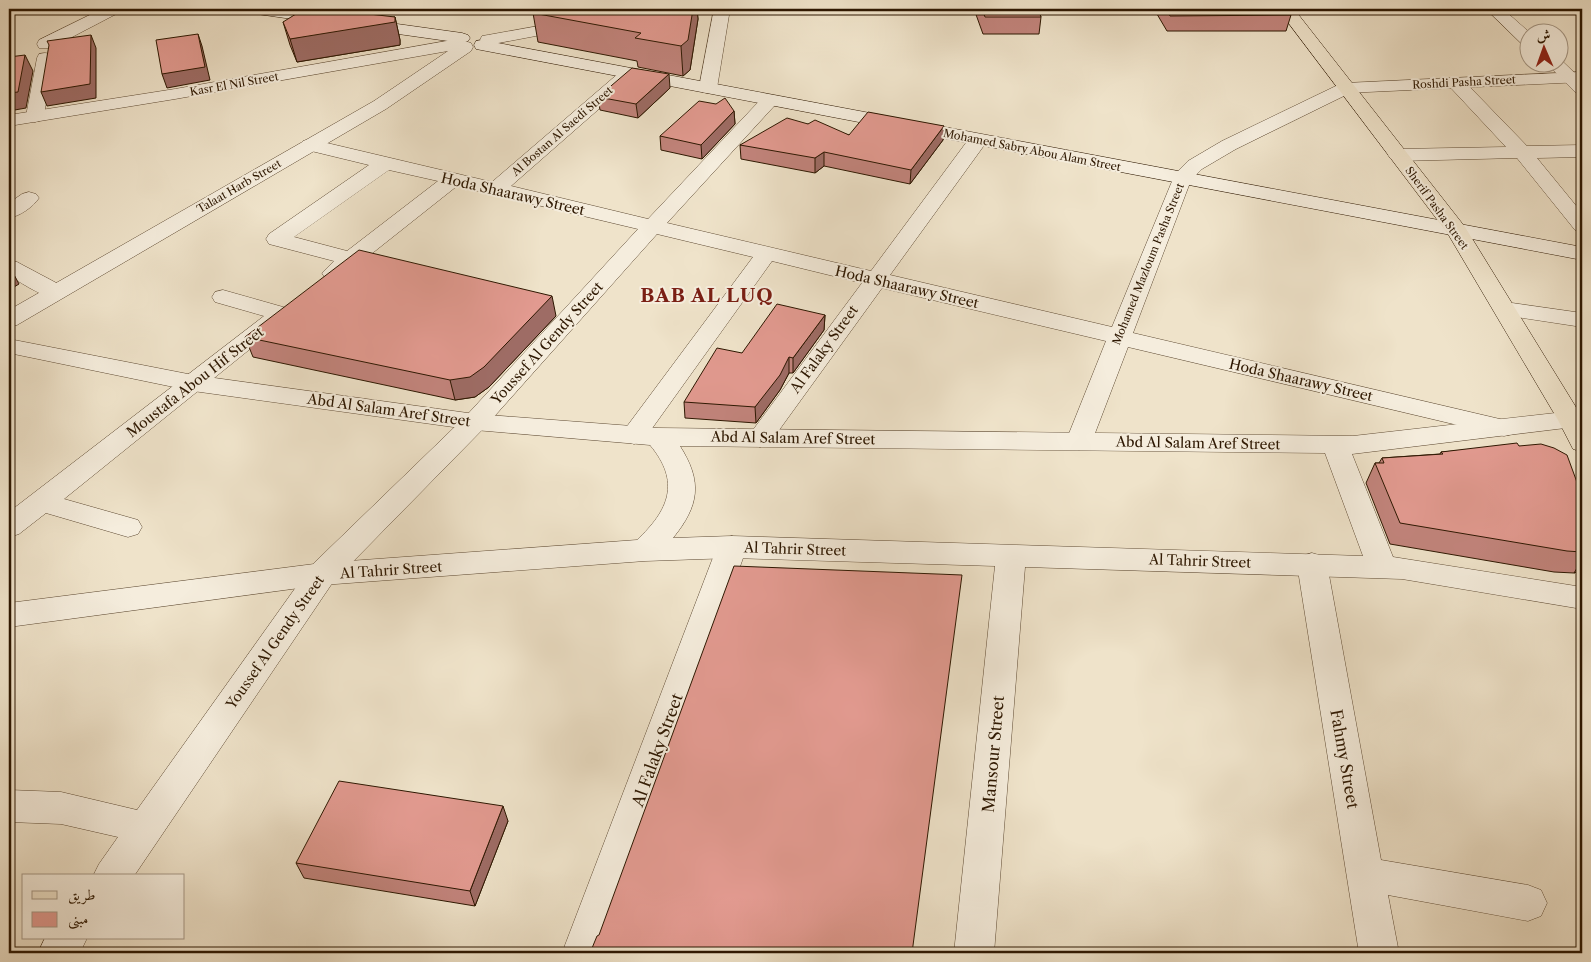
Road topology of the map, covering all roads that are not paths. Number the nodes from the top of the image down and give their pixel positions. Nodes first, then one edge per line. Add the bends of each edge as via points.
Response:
1 (114, 9) edge
2 (257, 9) edge
3 (336, 9) edge
4 (722, 9) edge
5 (1286, 9) edge
6 (1494, 9) edge
7 (322, 18) junction
8 (589, 23) edge
9 (555, 28) junction
10 (1518, 31) edge
11 (473, 42) junction
12 (1566, 72) edge
13 (629, 73) junction
14 (1578, 81) edge
15 (1456, 83) junction
16 (708, 88) junction
17 (1346, 88) junction
18 (770, 100) junction
19 (35, 116) junction
20 (9, 120) edge
21 (978, 140) junction
22 (310, 145) junction
23 (1582, 151) edge
24 (1522, 152) junction
25 (1398, 155) junction
26 (385, 163) junction
27 (1182, 178) junction
28 (452, 180) junction
29 (495, 190) junction
30 (29, 198) dead end
31 (9, 212) edge
32 (1582, 226) edge
33 (652, 227) junction
34 (1457, 232) junction
35 (766, 254) junction
36 (1582, 254) edge
37 (352, 259) junction
38 (9, 267) edge
39 (875, 279) junction
40 (56, 292) junction
41 (223, 298) dead end
42 (1505, 309) junction
43 (282, 314) junction
44 (9, 320) edge
45 (1582, 320) edge
46 (1119, 337) junction
47 (9, 346) edge
48 (193, 383) junction
49 (1576, 419) edge
50 (475, 422) junction
51 (1504, 428) junction
52 (646, 436) junction
53 (760, 438) junction
54 (1079, 441) junction
55 (1582, 443) edge
56 (1335, 445) junction
57 (41, 502) junction
58 (9, 527) edge
59 (128, 527) dead end
60 (732, 547) junction
61 (645, 550) junction
62 (1011, 555) junction
63 (1312, 564) junction
64 (1382, 567) junction
65 (322, 574) junction
66 (1582, 598) edge
67 (9, 616) edge
68 (9, 806) edge
69 (146, 828) junction
70 (113, 874) edge
71 (1365, 874) junction
72 (1528, 903) dead end
73 (67, 940) edge
74 (58, 953) edge
75 (582, 953) edge
76 (974, 953) edge
77 (1379, 953) edge

1 - 19 street via 45,51
2 - 7 street, Mohamed Sabry Abou Alam Street
3 - 7 street
4 - 16 street
5 - 17 main road, Sherif Pasha Street
6 - 10 street
7 - 11 street, Mohamed Sabry Abou Alam Street
8 - 9 street, Kasr El Nil Street
9 - 11 street, Kasr El Nil Street
9 - 11 street, Talaat Harb Street via 538,24 534,16
11 - 13 street, Mohamed Sabry Abou Alam Street
11 - 19 street, Kasr El Nil Street
11 - 22 street, Talaat Harb Street via 380,105
12 - 14 street
13 - 16 street, Mohamed Sabry Abou Alam Street
13 - 29 street, Al Bostan Al Saedi Street
14 - 15 street, Roshdi Pasha Street
15 - 17 street, Roshdi Pasha Street
15 - 24 street
16 - 18 street, Mohamed Sabry Abou Alam Street
17 - 25 main road, Sherif Pasha Street
17 - 27 street, Mohamed Mazloum Pasha Street via 1228,145 1195,165
18 - 21 street, Mohamed Sabry Abou Alam Street
18 - 33 street, Youssef Al Gendy Street
19 - 20 street, Kasr El Nil Street
21 - 27 street, Mohamed Sabry Abou Alam Street
21 - 39 street, Al Falaky Street
22 - 26 street, Hoda Shaarawy Street
22 - 40 street, Talaat Harb Street
23 - 24 street
24 - 25 street
24 - 32 street
25 - 34 main road, Sherif Pasha Street
26 - 28 street, Hoda Shaarawy Street
26 - 37 street via 277,239
27 - 34 street, Mohamed Sabry Abou Alam Street
27 - 46 street, Mohamed Mazloum Pasha Street
28 - 29 street, Hoda Shaarawy Street
28 - 37 street, Moustafa Abou Hif Street
29 - 33 street, Hoda Shaarawy Street
30 - 31 street
33 - 35 street, Hoda Shaarawy Street
33 - 50 street, Youssef Al Gendy Street
34 - 36 street, Mohamed Sabry Abou Alam Street
34 - 42 main road, Sherif Pasha Street
35 - 39 street, Hoda Shaarawy Street
35 - 52 street
37 - 43 street, Moustafa Abou Hif Street
38 - 40 street
39 - 46 street, Hoda Shaarawy Street
39 - 53 street, Al Falaky Street
40 - 44 street, Talaat Harb Street
41 - 43 street
42 - 45 street
42 - 49 main road, Sherif Pasha Street
43 - 48 street, Moustafa Abou Hif Street
46 - 51 street, Hoda Shaarawy Street
46 - 54 street, Mohamed Mazloum Pasha Street
47 - 48 street, Abd Al Salam Aref Street
48 - 50 street, Abd Al Salam Aref Street
48 - 57 street, Moustafa Abou Hif Street
49 - 51 street, Abd Al Salam Aref Street
49 - 55 main road, Sherif Pasha Street
50 - 52 street, Abd Al Salam Aref Street
50 - 65 street, Youssef Al Gendy Street
51 - 56 street, Abd Al Salam Aref Street via 1380,443
52 - 53 street, Abd Al Salam Aref Street
52 - 61 street via 669,448 682,475 682,490 672,521
53 - 54 street, Abd Al Salam Aref Street
54 - 56 street, Abd Al Salam Aref Street
56 - 64 street
57 - 58 street, Moustafa Abou Hif Street
57 - 59 street
60 - 61 street, Al Tahrir Street
60 - 62 street, Al Tahrir Street
60 - 75 street, Al Falaky Street
61 - 65 street, Al Tahrir Street
62 - 63 street, Al Tahrir Street
62 - 76 street, Mansour Street
63 - 64 street, Al Tahrir Street
63 - 71 street, Fahmy Street
64 - 66 street, Al Tahrir Street via 1434,572
65 - 67 street, Al Tahrir Street
65 - 69 street, Youssef Al Gendy Street
68 - 69 street via 64,807
69 - 70 street, Youssef Al Gendy Street
71 - 72 street
71 - 77 street, Fahmy Street
73 - 74 street

